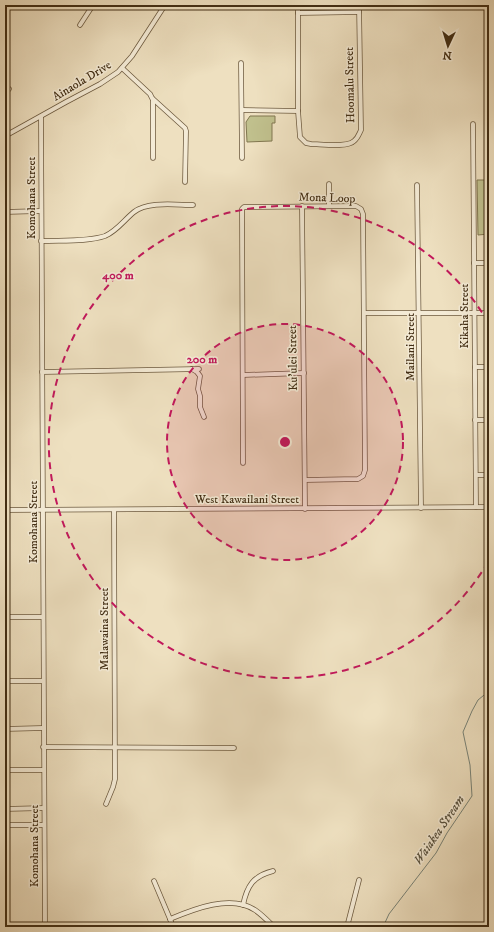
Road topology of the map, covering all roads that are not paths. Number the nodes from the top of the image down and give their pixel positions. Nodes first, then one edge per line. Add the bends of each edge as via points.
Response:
1 (93, 5) edge
2 (159, 5) edge
3 (298, 5) edge
4 (359, 5) edge
5 (164, 6) edge
6 (360, 12) junction
7 (298, 13) junction
8 (80, 25) dead end
9 (241, 63) dead end
10 (122, 68) junction
11 (152, 97) junction
12 (242, 110) junction
13 (298, 111) junction
14 (41, 117) junction
15 (473, 124) dead end
16 (5, 136) edge
17 (153, 158) dead end
18 (242, 158) dead end
19 (185, 182) dead end
20 (329, 184) dead end
21 (417, 185) dead end
22 (193, 205) dead end
23 (302, 206) junction
24 (329, 206) junction
25 (40, 211) junction
26 (5, 212) edge
27 (41, 241) junction
28 (474, 263) junction
29 (489, 263) edge
30 (420, 312) junction
31 (364, 313) junction
32 (474, 313) junction
33 (489, 313) edge
34 (475, 367) junction
35 (489, 367) edge
36 (192, 369) junction
37 (200, 369) dead end
38 (42, 372) junction
39 (304, 374) junction
40 (243, 375) junction
41 (204, 417) dead end
42 (475, 420) junction
43 (489, 420) edge
44 (243, 463) dead end
45 (476, 475) junction
46 (489, 475) edge
47 (304, 480) junction
48 (476, 507) junction
49 (489, 507) edge
50 (421, 508) junction
51 (305, 509) junction
52 (5, 510) edge
53 (42, 510) junction
54 (114, 510) junction
55 (5, 617) edge
56 (43, 617) junction
57 (5, 681) edge
58 (43, 681) junction
59 (43, 728) junction
60 (5, 729) edge
61 (43, 747) junction
62 (114, 747) junction
63 (234, 748) dead end
64 (5, 770) edge
65 (43, 770) junction
66 (106, 804) dead end
67 (44, 808) junction
68 (5, 809) edge
69 (44, 824) junction
70 (5, 825) edge
71 (273, 871) dead end
72 (359, 880) dead end
73 (154, 881) dead end
74 (243, 905) junction
75 (170, 918) junction
76 (271, 924) dead end
77 (45, 927) edge
78 (172, 927) edge
79 (347, 927) edge

1 - 8 street
2 - 5 street
3 - 7 street, Hoomalu Street
4 - 6 street, Hoomalu Street
5 - 10 street, Ainaola Drive
6 - 7 street
6 - 13 street, Hoomalu Street via 358,136 354,142 348,144 306,143 300,137
7 - 13 street, Hoomalu Street
9 - 12 street
10 - 11 street
10 - 14 street, Ainaola Drive via 100,84
11 - 17 street
11 - 19 street via 185,128
12 - 13 street
12 - 18 street
14 - 16 street, Ainaola Drive
14 - 25 street, Komohana Street
15 - 28 street, Kikaha Street
20 - 24 street
21 - 30 street, Mailani Street
22 - 27 street via 142,207 113,231 101,237
23 - 24 street, Mona Loop
23 - 39 street, Ku'ulei Street
23 - 40 street, Mona Loop via 242,209
24 - 31 street, Mona Loop via 356,206 363,214
25 - 26 street
25 - 27 street, Komohana Street
27 - 38 street, Komohana Street
28 - 29 street
28 - 32 street, Kikaha Street
30 - 31 street
30 - 32 street
30 - 50 street, Mailani Street
31 - 47 street, Mona Loop via 363,476 358,479
32 - 33 street
32 - 34 street, Kikaha Street
34 - 35 street
34 - 42 street, Kikaha Street
36 - 37 street
36 - 38 street
36 - 41 street via 200,376 198,389
38 - 53 street, Komohana Street
39 - 40 street
39 - 47 street, Ku'ulei Street
40 - 44 street, Mona Loop
42 - 43 street
42 - 45 street, Kikaha Street
45 - 46 street
45 - 48 street, Kikaha Street
47 - 51 street, Ku'ulei Street
48 - 49 street, West Kawailani Street
48 - 50 street, West Kawailani Street
50 - 51 street, West Kawailani Street
51 - 54 street, West Kawailani Street
52 - 53 street, West Kawailani Street
53 - 54 street, West Kawailani Street
53 - 56 street, Komohana Street
54 - 62 street, Malawaina Street
55 - 56 street
56 - 58 street, Komohana Street
57 - 58 street
58 - 59 street, Komohana Street
59 - 60 street
59 - 61 street, Komohana Street
61 - 62 street
61 - 65 street, Komohana Street
62 - 63 street
62 - 66 street, Malawaina Street via 113,787
64 - 65 street
65 - 67 street, Komohana Street
67 - 68 street
67 - 69 street, Komohana Street
69 - 70 street
69 - 77 street, Komohana Street
71 - 74 street via 264,873 253,881 246,892
72 - 79 street
73 - 75 street
74 - 75 street via 218,904
74 - 76 street via 254,909
75 - 78 street

